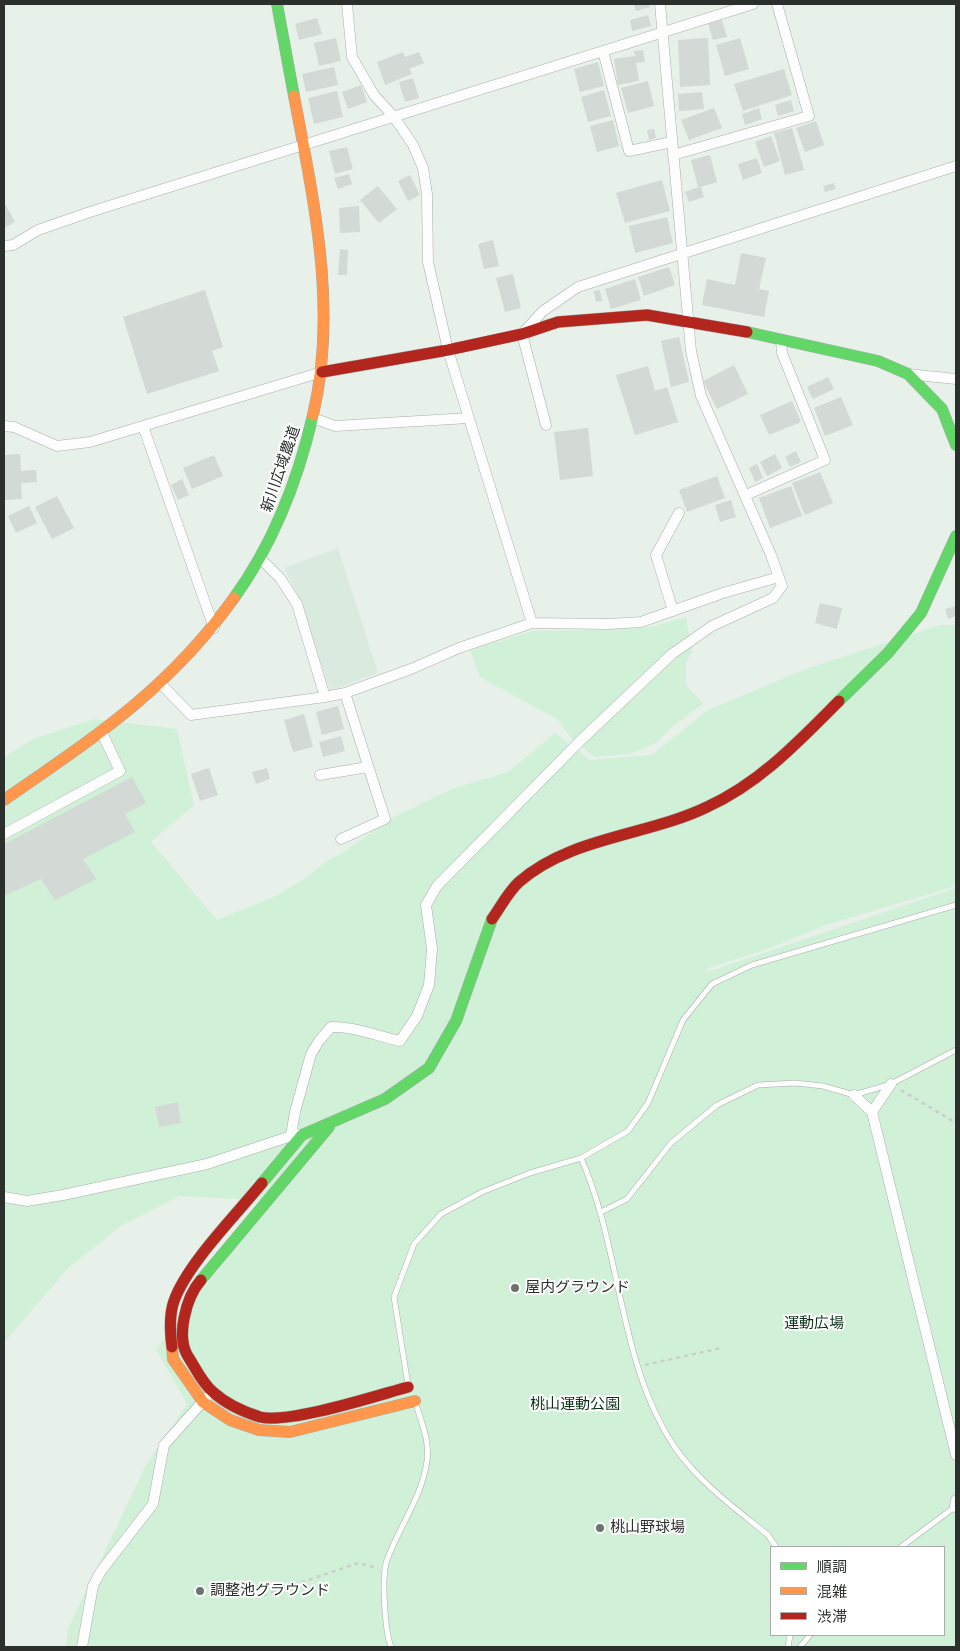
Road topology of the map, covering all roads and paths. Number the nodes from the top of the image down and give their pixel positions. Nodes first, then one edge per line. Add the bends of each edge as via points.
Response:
1 (277, 4) edge
2 (347, 4) edge
3 (660, 4) edge
4 (753, 4) edge
5 (777, 4) edge
6 (663, 32) junction
7 (603, 51) junction
8 (394, 117) junction
9 (672, 142) junction
10 (302, 146) junction
11 (673, 155) junction
12 (956, 166) edge
13 (4, 246) edge
14 (682, 255) junction
15 (688, 320) junction
16 (522, 334) junction
17 (781, 340) junction
18 (448, 350) junction
19 (322, 372) junction
20 (908, 374) junction
21 (956, 379) edge
22 (313, 418) junction
23 (469, 418) junction
24 (546, 425) dead end
25 (4, 426) edge
26 (143, 426) junction
27 (956, 445) edge
28 (746, 495) junction
29 (679, 514) dead end
30 (956, 536) edge
31 (261, 559) junction
32 (779, 577) junction
33 (673, 612) junction
34 (532, 623) junction
35 (214, 628) junction
36 (161, 684) junction
37 (345, 693) junction
38 (325, 697) junction
39 (101, 732) junction
40 (368, 767) junction
41 (320, 775) dead end
42 (4, 800) edge
43 (4, 834) edge
44 (341, 839) dead end
45 (956, 905) edge
46 (956, 1050) edge
47 (891, 1084) junction
48 (854, 1095) junction
49 (872, 1112) junction
50 (334, 1123) junction
51 (956, 1123) edge
52 (291, 1136) junction
53 (581, 1158) junction
54 (4, 1197) edge
55 (601, 1212) junction
56 (721, 1348) dead end
57 (638, 1367) junction
58 (408, 1388) junction
59 (212, 1392) junction
60 (415, 1401) junction
61 (202, 1402) junction
62 (956, 1455) edge
63 (956, 1504) edge
64 (775, 1546) edge
65 (902, 1546) edge
66 (385, 1570) junction
67 (256, 1598) dead end
68 (809, 1636) edge
69 (82, 1647) edge
70 (392, 1647) edge
71 (800, 1647) edge

1 - 10 street, 新川広域農道
2 - 8 street via 352,57 374,95
3 - 6 street
4 - 6 street
5 - 11 street via 809,116
6 - 7 street
6 - 9 street
7 - 8 street
7 - 9 street via 629,151
8 - 10 street
8 - 18 street via 413,145 423,168 427,194 428,262
9 - 11 street
10 - 13 street via 84,214 38,230 13,246
10 - 19 street, 新川広域農道 via 320,250 325,314
11 - 14 street
12 - 14 street
14 - 15 street
14 - 16 street via 578,287 543,311
15 - 16 street via 647,315 600,317 558,322
15 - 17 street
15 - 28 street via 701,396
16 - 18 street
16 - 24 street
17 - 20 street via 878,361
17 - 28 street via 782,353 825,460
18 - 19 street
18 - 23 street
19 - 22 street, 新川広域農道
19 - 26 street
20 - 21 street
20 - 27 street via 942,409
22 - 23 street via 335,426
22 - 31 street, 新川広域農道 via 294,484
23 - 34 street
25 - 26 street via 14,427 57,446 90,442
26 - 35 street
28 - 32 street
29 - 33 street via 656,556
30 - 50 street via 921,613 888,653 789,751 749,785 706,808 556,857 518,883 492,919 456,1021 429,1068 385,1099
31 - 35 street, 新川広域農道
31 - 38 street via 280,578 297,604
32 - 33 street
32 - 52 street via 782,586 772,598 712,626 672,654 573,748 437,886 426,905 432,950 429,985 417,1016 400,1041 361,1033 346,1026 331,1027 318,1040 311,1054
33 - 34 street via 641,622
34 - 37 street
35 - 36 street, 新川広域農道
36 - 38 street via 191,715
36 - 39 street, 新川広域農道
37 - 38 street
37 - 40 street
39 - 42 street, 新川広域農道
39 - 43 street via 120,771
40 - 41 street
40 - 44 street via 384,818
45 - 53 lane via 752,965 712,984 683,1020 648,1103 628,1131
46 - 47 lane
47 - 48 lane
47 - 49 street
47 - 51 path
48 - 49 street
48 - 55 lane via 823,1086 758,1085 717,1106 671,1143 627,1199
49 - 62 street
50 - 52 street
50 - 59 street via 315,1141 198,1283 186,1306 183,1329 186,1354
50 - 61 street via 302,1134 186,1275 173,1302 170,1329 173,1359
52 - 54 street via 207,1164 83,1191 27,1201
53 - 55 lane
53 - 58 lane via 482,1192 441,1214 414,1244 394,1297
55 - 57 lane
56 - 57 path
57 - 64 lane via 676,1450 719,1494 768,1535
58 - 59 street via 288,1418 261,1417 236,1408
58 - 60 lane
59 - 61 street
60 - 61 street via 290,1432 259,1430 230,1420
60 - 66 lane via 425,1433 427,1461 414,1503
61 - 69 street via 164,1445 153,1504 93,1586
63 - 65 lane
66 - 67 path via 358,1563
66 - 70 lane via 384,1595 388,1638
68 - 71 lane

